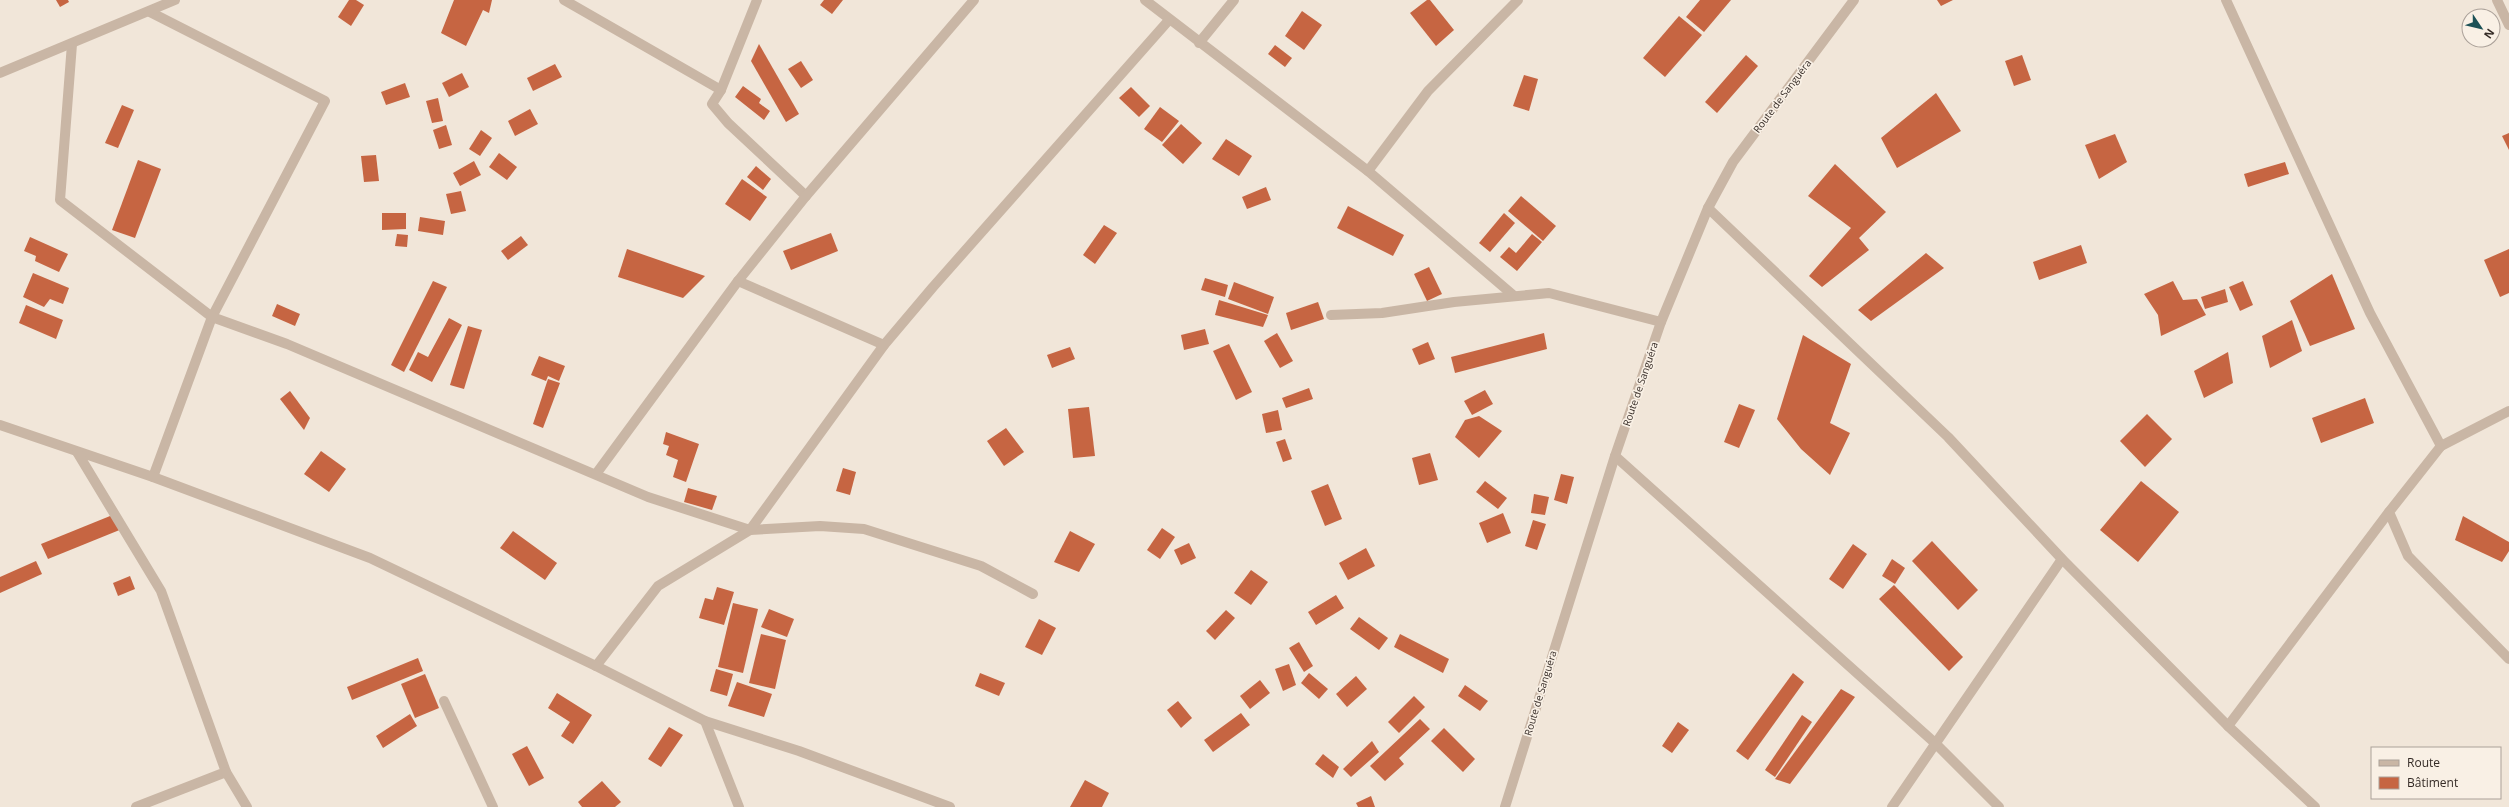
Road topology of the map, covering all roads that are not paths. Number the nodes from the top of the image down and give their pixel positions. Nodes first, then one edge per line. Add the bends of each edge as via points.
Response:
1 (175, 0) edge
2 (564, 0) edge
3 (757, 0) edge
4 (974, 0) edge
5 (1146, 0) edge
6 (1234, 0) edge
7 (1518, 0) edge
8 (2226, 0) edge
9 (2497, 0) edge
10 (1851, 1) edge
11 (150, 12) junction
12 (1169, 20) junction
13 (2509, 25) edge
14 (1199, 43) junction
15 (72, 44) junction
16 (0, 73) edge
17 (721, 90) junction
18 (1368, 171) junction
19 (806, 196) junction
20 (1708, 208) junction
21 (738, 281) junction
22 (1513, 295) junction
23 (1331, 315) dead end
24 (212, 317) junction
25 (1661, 322) junction
26 (884, 345) junction
27 (2509, 411) edge
28 (0, 425) edge
29 (2441, 446) junction
30 (77, 452) junction
31 (1616, 456) junction
32 (596, 474) junction
33 (153, 477) junction
34 (2389, 512) junction
35 (750, 530) junction
36 (2062, 559) junction
37 (1033, 594) dead end
38 (2509, 659) edge
39 (596, 666) junction
40 (444, 701) dead end
41 (705, 721) junction
42 (2228, 726) junction
43 (1935, 743) junction
44 (226, 772) junction
45 (136, 807) edge
46 (247, 807) edge
47 (493, 807) edge
48 (739, 807) edge
49 (950, 807) edge
50 (1505, 807) edge
51 (1892, 807) edge
52 (1999, 807) edge
53 (2315, 807) edge

1 - 11 street
2 - 17 street
3 - 17 street
4 - 19 street
5 - 12 street
6 - 14 street
7 - 18 street via 1428,91
8 - 29 street via 2370,313
9 - 13 street
10 - 20 street, Route de Sanguéra via 1732,162
11 - 15 street
11 - 24 street via 325,101
12 - 14 street
12 - 26 street
14 - 18 street
15 - 16 street
15 - 24 street via 60,200
17 - 19 street via 712,104 728,123
18 - 22 street
19 - 21 street
20 - 25 street, Route de Sanguéra
20 - 36 street via 1948,437
21 - 26 street
21 - 32 street
22 - 23 street via 1382,313
22 - 25 street via 1549,293
24 - 32 street via 287,344
24 - 33 street
25 - 31 street, Route de Sanguéra
26 - 35 street
27 - 29 street
28 - 30 street
29 - 34 street
30 - 33 street
30 - 44 street via 161,591
31 - 43 street
31 - 50 street, Route de Sanguéra
32 - 35 street via 648,497
33 - 39 street via 370,558
34 - 38 street via 2408,556
34 - 42 street
35 - 37 street via 820,526 864,529 981,566
35 - 39 street via 658,586
36 - 42 street
36 - 43 street
39 - 41 street
40 - 47 street
41 - 48 street
41 - 49 street via 799,750
42 - 53 street
43 - 51 street
43 - 52 street
44 - 45 street
44 - 46 street

